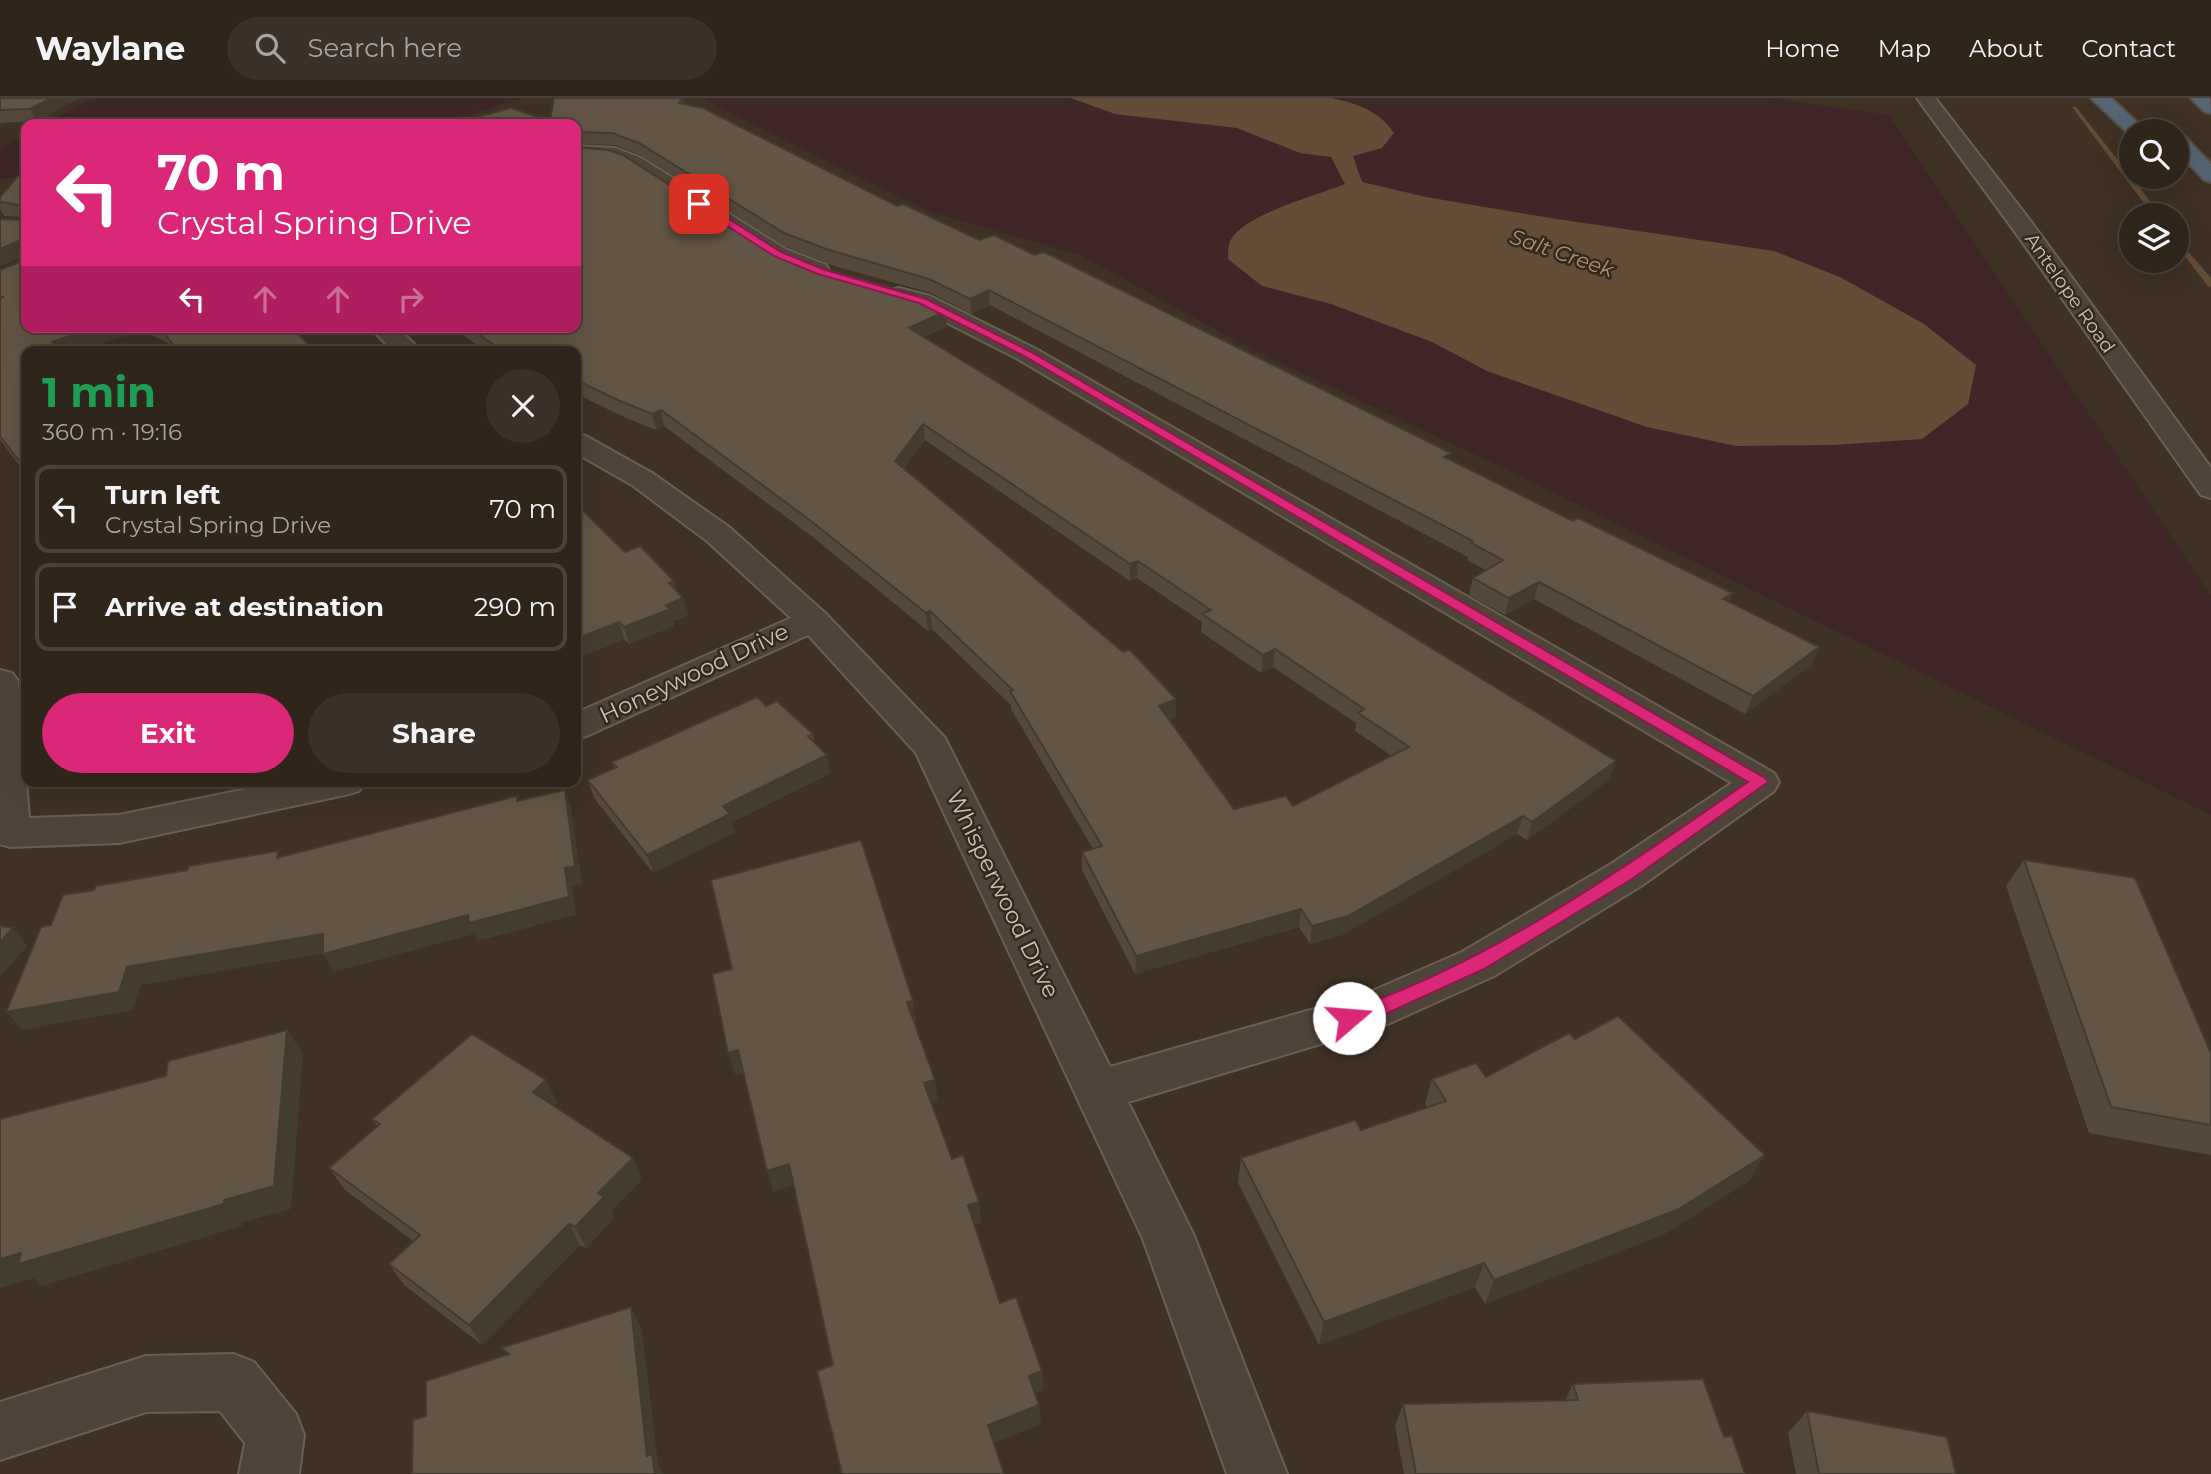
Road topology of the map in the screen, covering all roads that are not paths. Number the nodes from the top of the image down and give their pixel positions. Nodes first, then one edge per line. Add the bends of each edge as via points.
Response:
1 (1926, 98) edge
2 (2100, 98) edge
3 (2200, 98) edge
4 (2211, 108) edge
5 (2124, 119) edge
6 (581, 152) edge
7 (2189, 158) edge
8 (2189, 179) edge
9 (2206, 184) edge
10 (388, 333) edge
11 (403, 346) edge
12 (581, 445) edge
13 (2211, 489) edge
14 (813, 620) junction
15 (0, 681) edge
16 (581, 725) edge
17 (321, 787) edge
18 (1099, 1090) junction
19 (0, 1431) edge
20 (269, 1474) edge
21 (1257, 1474) edge

1 - 13 street, Antelope Road
2 - 5 highway
3 - 4 highway
6 - 18 street via 615,154 634,162 777,254 922,301 1027,354 1760,782 1626,874 1478,964 1374,1010
7 - 9 highway
8 - 9 highway
10 - 11 street
12 - 14 street, Whisperwood Drive via 642,479 718,534
14 - 16 street, Honeywood Drive
14 - 18 street, Whisperwood Drive via 932,747
15 - 17 street via 10,833 119,829
18 - 21 street, Whisperwood Drive via 1168,1236
19 - 20 street via 146,1384 234,1382 275,1435

